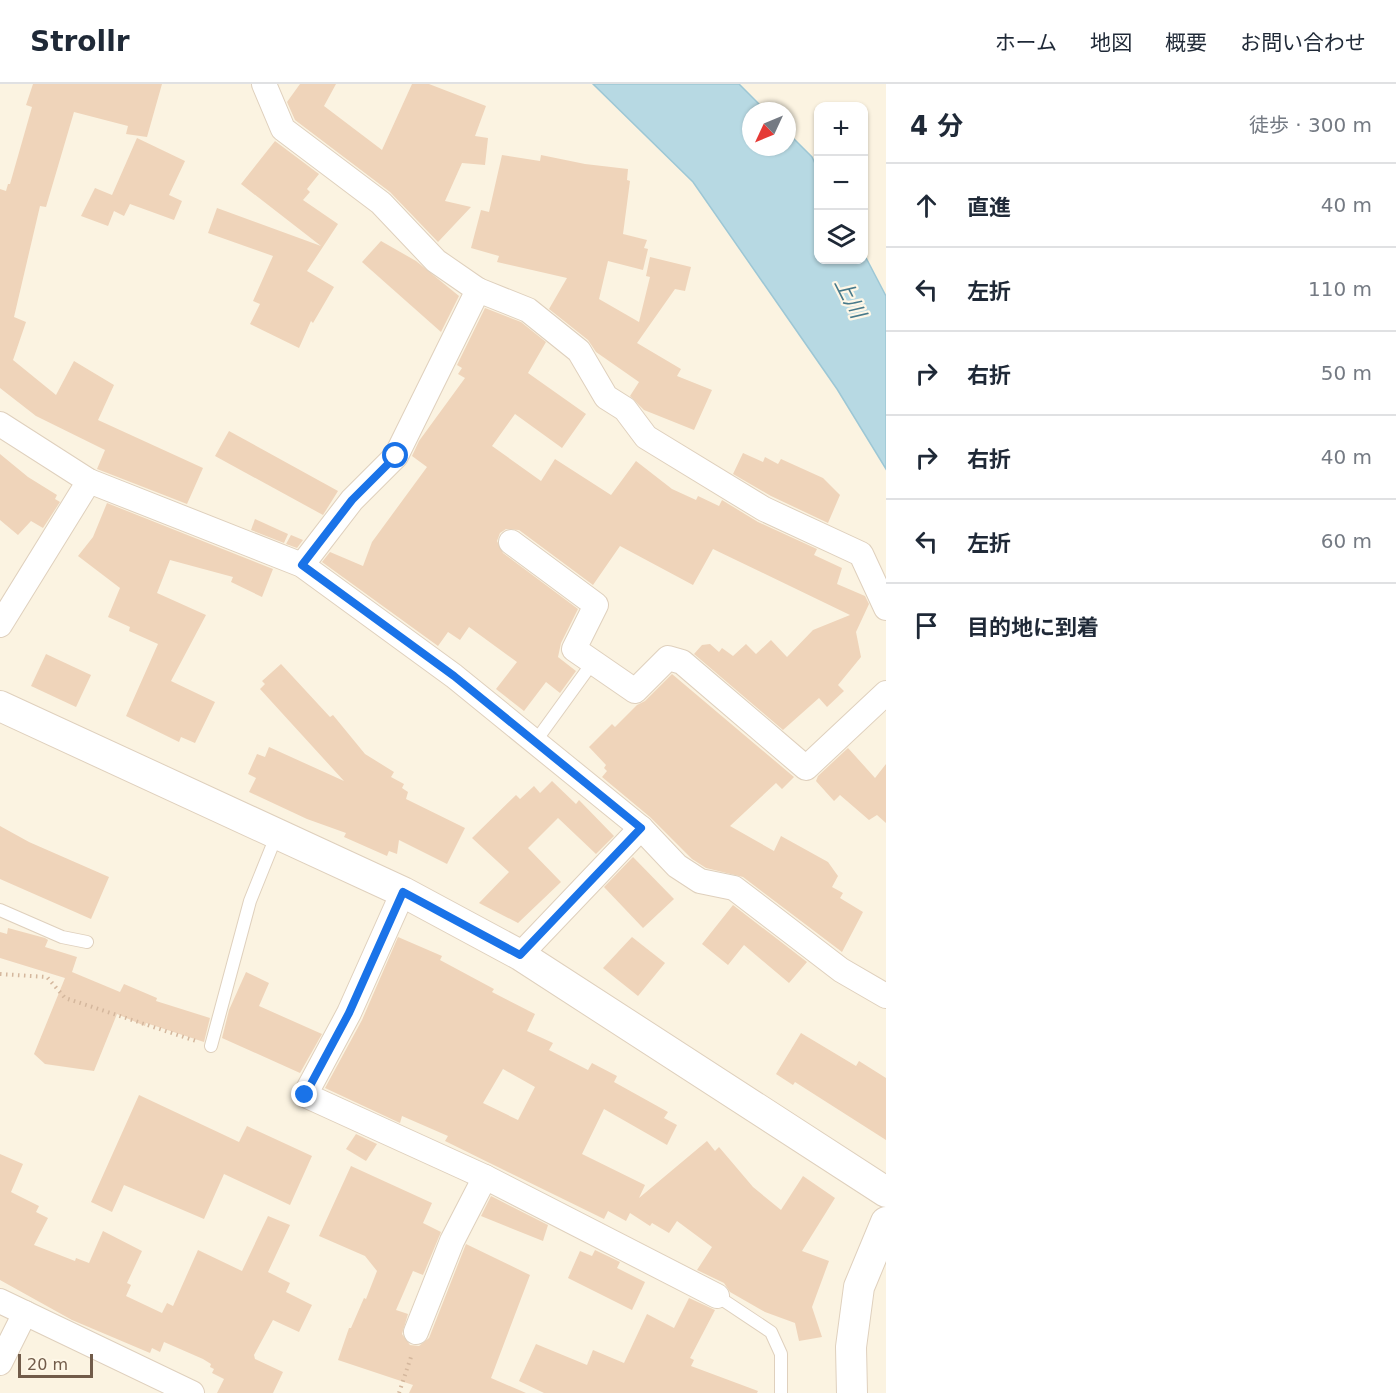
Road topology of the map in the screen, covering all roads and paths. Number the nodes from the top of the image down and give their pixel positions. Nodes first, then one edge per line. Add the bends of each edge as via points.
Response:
1 (264, 84) edge
2 (478, 290) junction
3 (0, 424) edge
4 (89, 481) junction
5 (512, 542) dead end
6 (302, 565) junction
7 (886, 608) edge
8 (0, 625) edge
9 (593, 662) junction
10 (886, 693) edge
11 (0, 706) edge
12 (535, 742) junction
13 (641, 828) junction
14 (277, 834) junction
15 (403, 892) junction
16 (0, 910) edge
17 (87, 942) dead end
18 (520, 955) junction
19 (0, 974) edge
20 (886, 996) edge
21 (211, 1046) joint
22 (485, 1177) junction
23 (886, 1192) edge
24 (886, 1222) edge
25 (717, 1296) joint
26 (0, 1301) edge
27 (25, 1313) junction
28 (416, 1332) joint
29 (0, 1363) edge
30 (192, 1393) edge
31 (399, 1393) edge
32 (781, 1393) edge
33 (852, 1393) edge

1 - 2 street via 282,129 381,203 436,261
2 - 6 street via 396,456 352,500
2 - 7 street via 528,310 579,351 606,397 625,409 646,437 764,509 861,554
3 - 4 street
4 - 6 street
4 - 8 street
5 - 9 street via 596,605 574,649
6 - 12 street via 454,676
9 - 10 street via 634,691 668,658 682,662 806,768
9 - 12 lane
11 - 14 street
12 - 13 street
13 - 18 street
13 - 20 street via 677,866 700,881 734,888 841,970
14 - 15 street
14 - 21 lane via 250,901
15 - 18 street
15 - 22 street via 349,1013 305,1095
16 - 17 lane via 62,937
18 - 23 street
19 - 21 path via 47,977 65,998
22 - 25 street
22 - 28 street via 452,1241
24 - 33 street via 859,1287 851,1347
25 - 32 lane via 771,1332 781,1354
26 - 27 street
27 - 29 street
27 - 30 street
28 - 31 path

